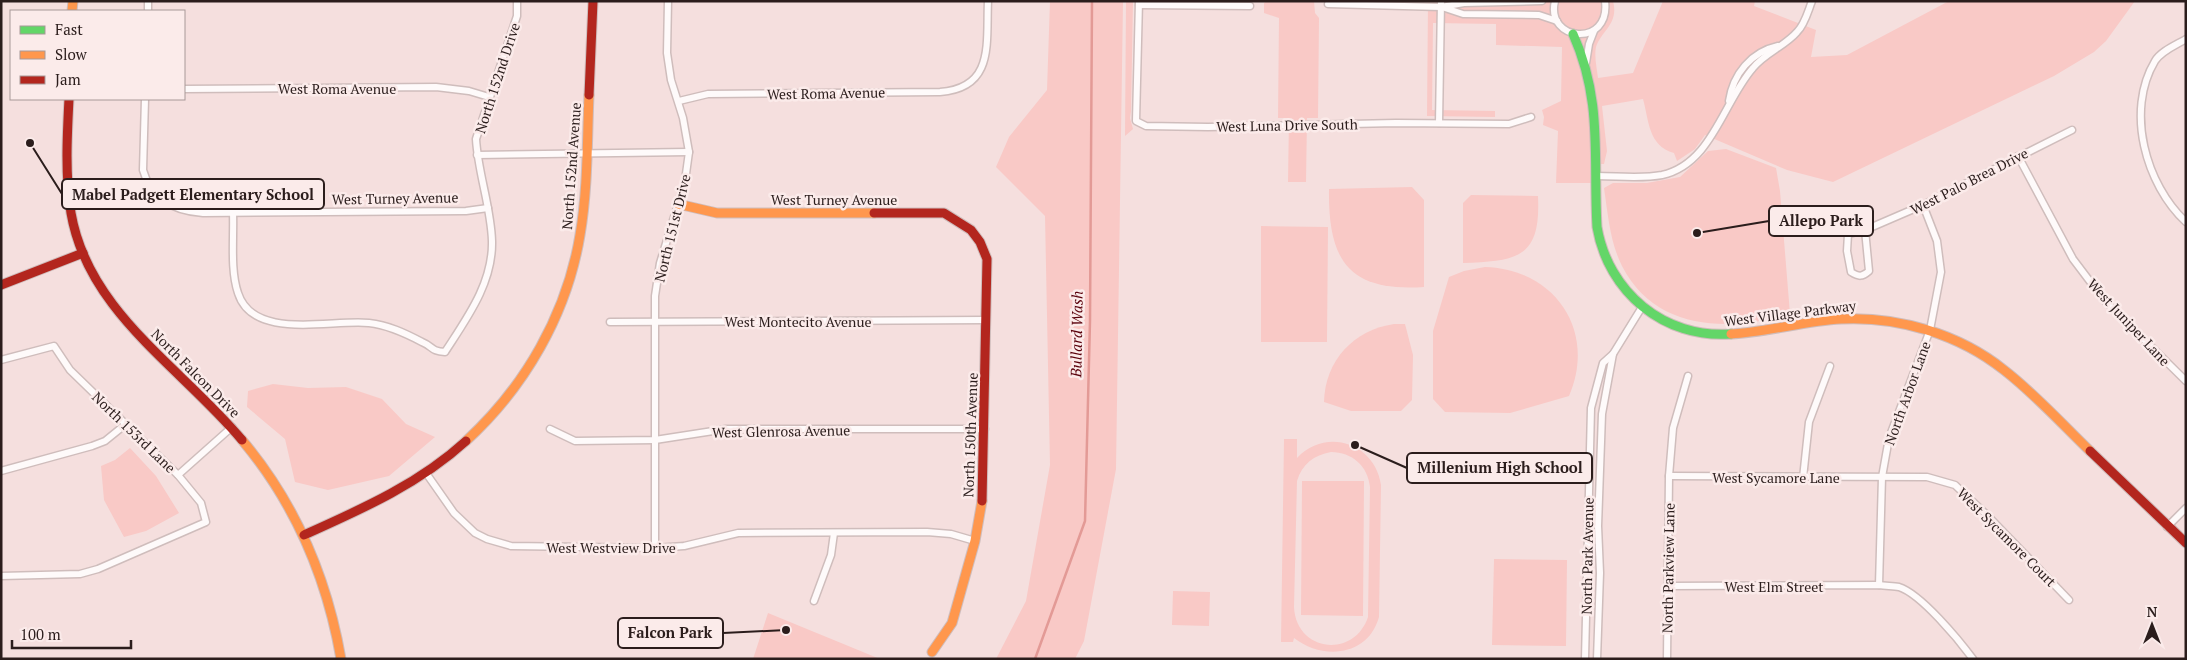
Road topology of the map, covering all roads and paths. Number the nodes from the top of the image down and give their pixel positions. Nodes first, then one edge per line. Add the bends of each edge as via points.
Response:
1 (517, 1) edge
2 (593, 1) edge
3 (668, 1) edge
4 (988, 1) edge
5 (1542, 1) edge
6 (1555, 1) edge
7 (1605, 1) edge
8 (1812, 1) edge
9 (1139, 3) edge
10 (1328, 4) dead end
11 (1441, 4) edge
12 (1250, 6) dead end
13 (1557, 21) junction
14 (1594, 31) junction
15 (1574, 34) junction
16 (2186, 39) edge
17 (1779, 46) junction
18 (1586, 63) junction
19 (1738, 75) junction
20 (1744, 79) junction
21 (185, 89) edge
22 (489, 97) junction
23 (68, 100) edge
24 (145, 100) edge
25 (679, 101) junction
26 (1729, 101) junction
27 (1531, 117) dead end
28 (1439, 123) junction
29 (2072, 130) dead end
30 (689, 152) junction
31 (587, 154) junction
32 (477, 155) junction
33 (2018, 156) junction
34 (1597, 176) junction
35 (678, 204) junction
36 (1923, 205) junction
37 (488, 208) junction
38 (233, 213) junction
39 (2186, 222) edge
40 (1865, 230) junction
41 (981, 241) joint
42 (83, 253) junction
43 (1, 285) edge
44 (1642, 307) junction
45 (986, 320) junction
46 (610, 322) dead end
47 (655, 322) junction
48 (1930, 330) junction
49 (1613, 354) junction
50 (1, 360) edge
51 (1830, 366) dead end
52 (1688, 376) dead end
53 (2186, 381) edge
54 (126, 424) junction
55 (232, 427) junction
56 (550, 429) dead end
57 (985, 429) junction
58 (655, 440) junction
59 (1589, 454) junction
60 (1601, 454) junction
61 (1, 471) edge
62 (426, 473) junction
63 (178, 475) junction
64 (1669, 476) junction
65 (1882, 477) junction
66 (1803, 478) junction
67 (2186, 508) edge
68 (2167, 528) junction
69 (834, 533) junction
70 (304, 535) junction
71 (975, 540) junction
72 (2186, 543) edge
73 (655, 548) junction
74 (1, 576) edge
75 (1879, 585) junction
76 (1668, 586) junction
77 (2069, 600) dead end
78 (814, 601) dead end
79 (932, 652) dead end
80 (341, 659) edge
81 (1585, 659) edge
82 (1597, 659) edge
83 (1667, 659) edge
84 (1973, 659) edge

1 - 22 street, North 152nd Drive via 517,16
2 - 31 street, North 152nd Avenue
3 - 25 street, North 151st Drive via 666,53
4 - 25 street, West Roma Avenue via 985,60 982,70 963,88 940,92 708,94
5 - 11 street
6 - 13 street
7 - 14 street, West Village Parkway via 1604,18
8 - 17 street via 1799,30
9 - 12 street
9 - 28 street, West Luna Drive South via 1136,122 1146,126 1208,127
10 - 11 street
11 - 13 street via 1463,14 1539,15
11 - 28 street
13 - 15 street
14 - 15 street
14 - 18 street, West Village Parkway
15 - 18 street, West Village Parkway
16 - 39 street via 2156,60 2142,103 2142,131 2150,170 2171,208
17 - 19 street via 1767,48 1756,55
17 - 20 street via 1758,62
18 - 34 street, West Village Parkway via 1596,139
19 - 20 street
19 - 26 street
20 - 26 street
21 - 22 street, West Roma Avenue via 436,87
22 - 32 street, North 152nd Drive via 476,139
23 - 42 street, North Falcon Drive via 67,181 74,226
24 - 38 street, West Turney Avenue via 143,170 146,181 157,195 184,212
25 - 30 street, North 151st Drive
26 - 34 street via 1709,140 1686,164 1669,173 1653,176
27 - 28 street, West Luna Drive South via 1509,124
29 - 33 street, West Palo Brea Drive
30 - 31 street
30 - 35 street, North 151st Drive
31 - 32 street
31 - 62 street, North 152nd Avenue via 578,248 567,288 544,343 518,384 483,426
32 - 37 street, North 152nd Drive
33 - 36 street, West Palo Brea Drive
33 - 53 street, West Juniper Lane via 2073,259 2104,300
34 - 44 street, West Village Parkway via 1597,226 1602,249 1623,287
35 - 41 street, West Turney Avenue via 717,213 944,213 965,223
35 - 47 street, North 151st Drive via 660,263
36 - 40 street, West Palo Brea Drive
36 - 48 street, North Arbor Lane via 1937,241 1941,272
37 - 38 street, West Turney Avenue via 466,211
37 - 38 street, North 152nd Drive via 492,241 489,268 482,290 446,352 434,351 426,343 400,330 368,323 279,324 262,320 247,309 238,294
40 - 40 street, West Palo Brea Drive via 1848,234 1851,272 1857,276 1869,271
41 - 45 street, North 150th Avenue via 987,259
42 - 43 street
42 - 55 street, North Falcon Drive via 118,312
44 - 48 street, West Village Parkway via 1678,327 1705,334 1744,334 1850,318 1890,320
44 - 49 street, North Park Avenue
45 - 47 street, West Montecito Avenue
45 - 57 street, North 150th Avenue
46 - 47 street, West Montecito Avenue
47 - 58 street, North 151st Drive
48 - 65 street, North Arbor Lane via 1889,438
48 - 68 street, West Village Parkway via 1966,345 2005,370
49 - 59 street, North Park Avenue via 1603,362 1592,397
49 - 60 street, North Park Avenue via 1602,414
50 - 54 street, North 153rd Lane via 54,346 70,370
51 - 66 street via 1809,422
52 - 64 street, North Parkview Lane via 1673,428
54 - 61 street via 105,441 92,446
54 - 63 street, North 153rd Lane
55 - 63 street
55 - 70 street, North Falcon Drive via 273,480
56 - 58 street, West Glenrosa Avenue via 575,441
57 - 58 street, West Glenrosa Avenue via 726,429
57 - 71 street, North 150th Avenue via 983,495
58 - 73 street, North 151st Drive
59 - 60 street
59 - 81 street, North Park Avenue
60 - 82 street, North Park Avenue
62 - 70 street, North 152nd Avenue via 369,505
62 - 73 street, West Westview Drive via 461,521 475,533 499,544
63 - 74 street, North 153rd Lane via 201,503 206,522 80,574
64 - 66 street, West Sycamore Lane
64 - 76 street, North Parkview Lane
65 - 66 street, West Sycamore Lane
65 - 75 street, North Arbor Lane
65 - 77 street, West Sycamore Court via 1927,477 1954,485
67 - 68 street
68 - 72 street, West Village Parkway
69 - 71 street, West Westview Drive via 940,533
69 - 73 street, West Westview Drive via 738,533 684,546
69 - 78 street via 831,555
70 - 80 street, North Falcon Drive via 326,594
71 - 79 street, North 150th Avenue via 952,623
75 - 76 street, West Elm Street
75 - 84 street, West Elm Street via 1900,587 1921,601 1958,638
76 - 83 street, North Parkview Lane

